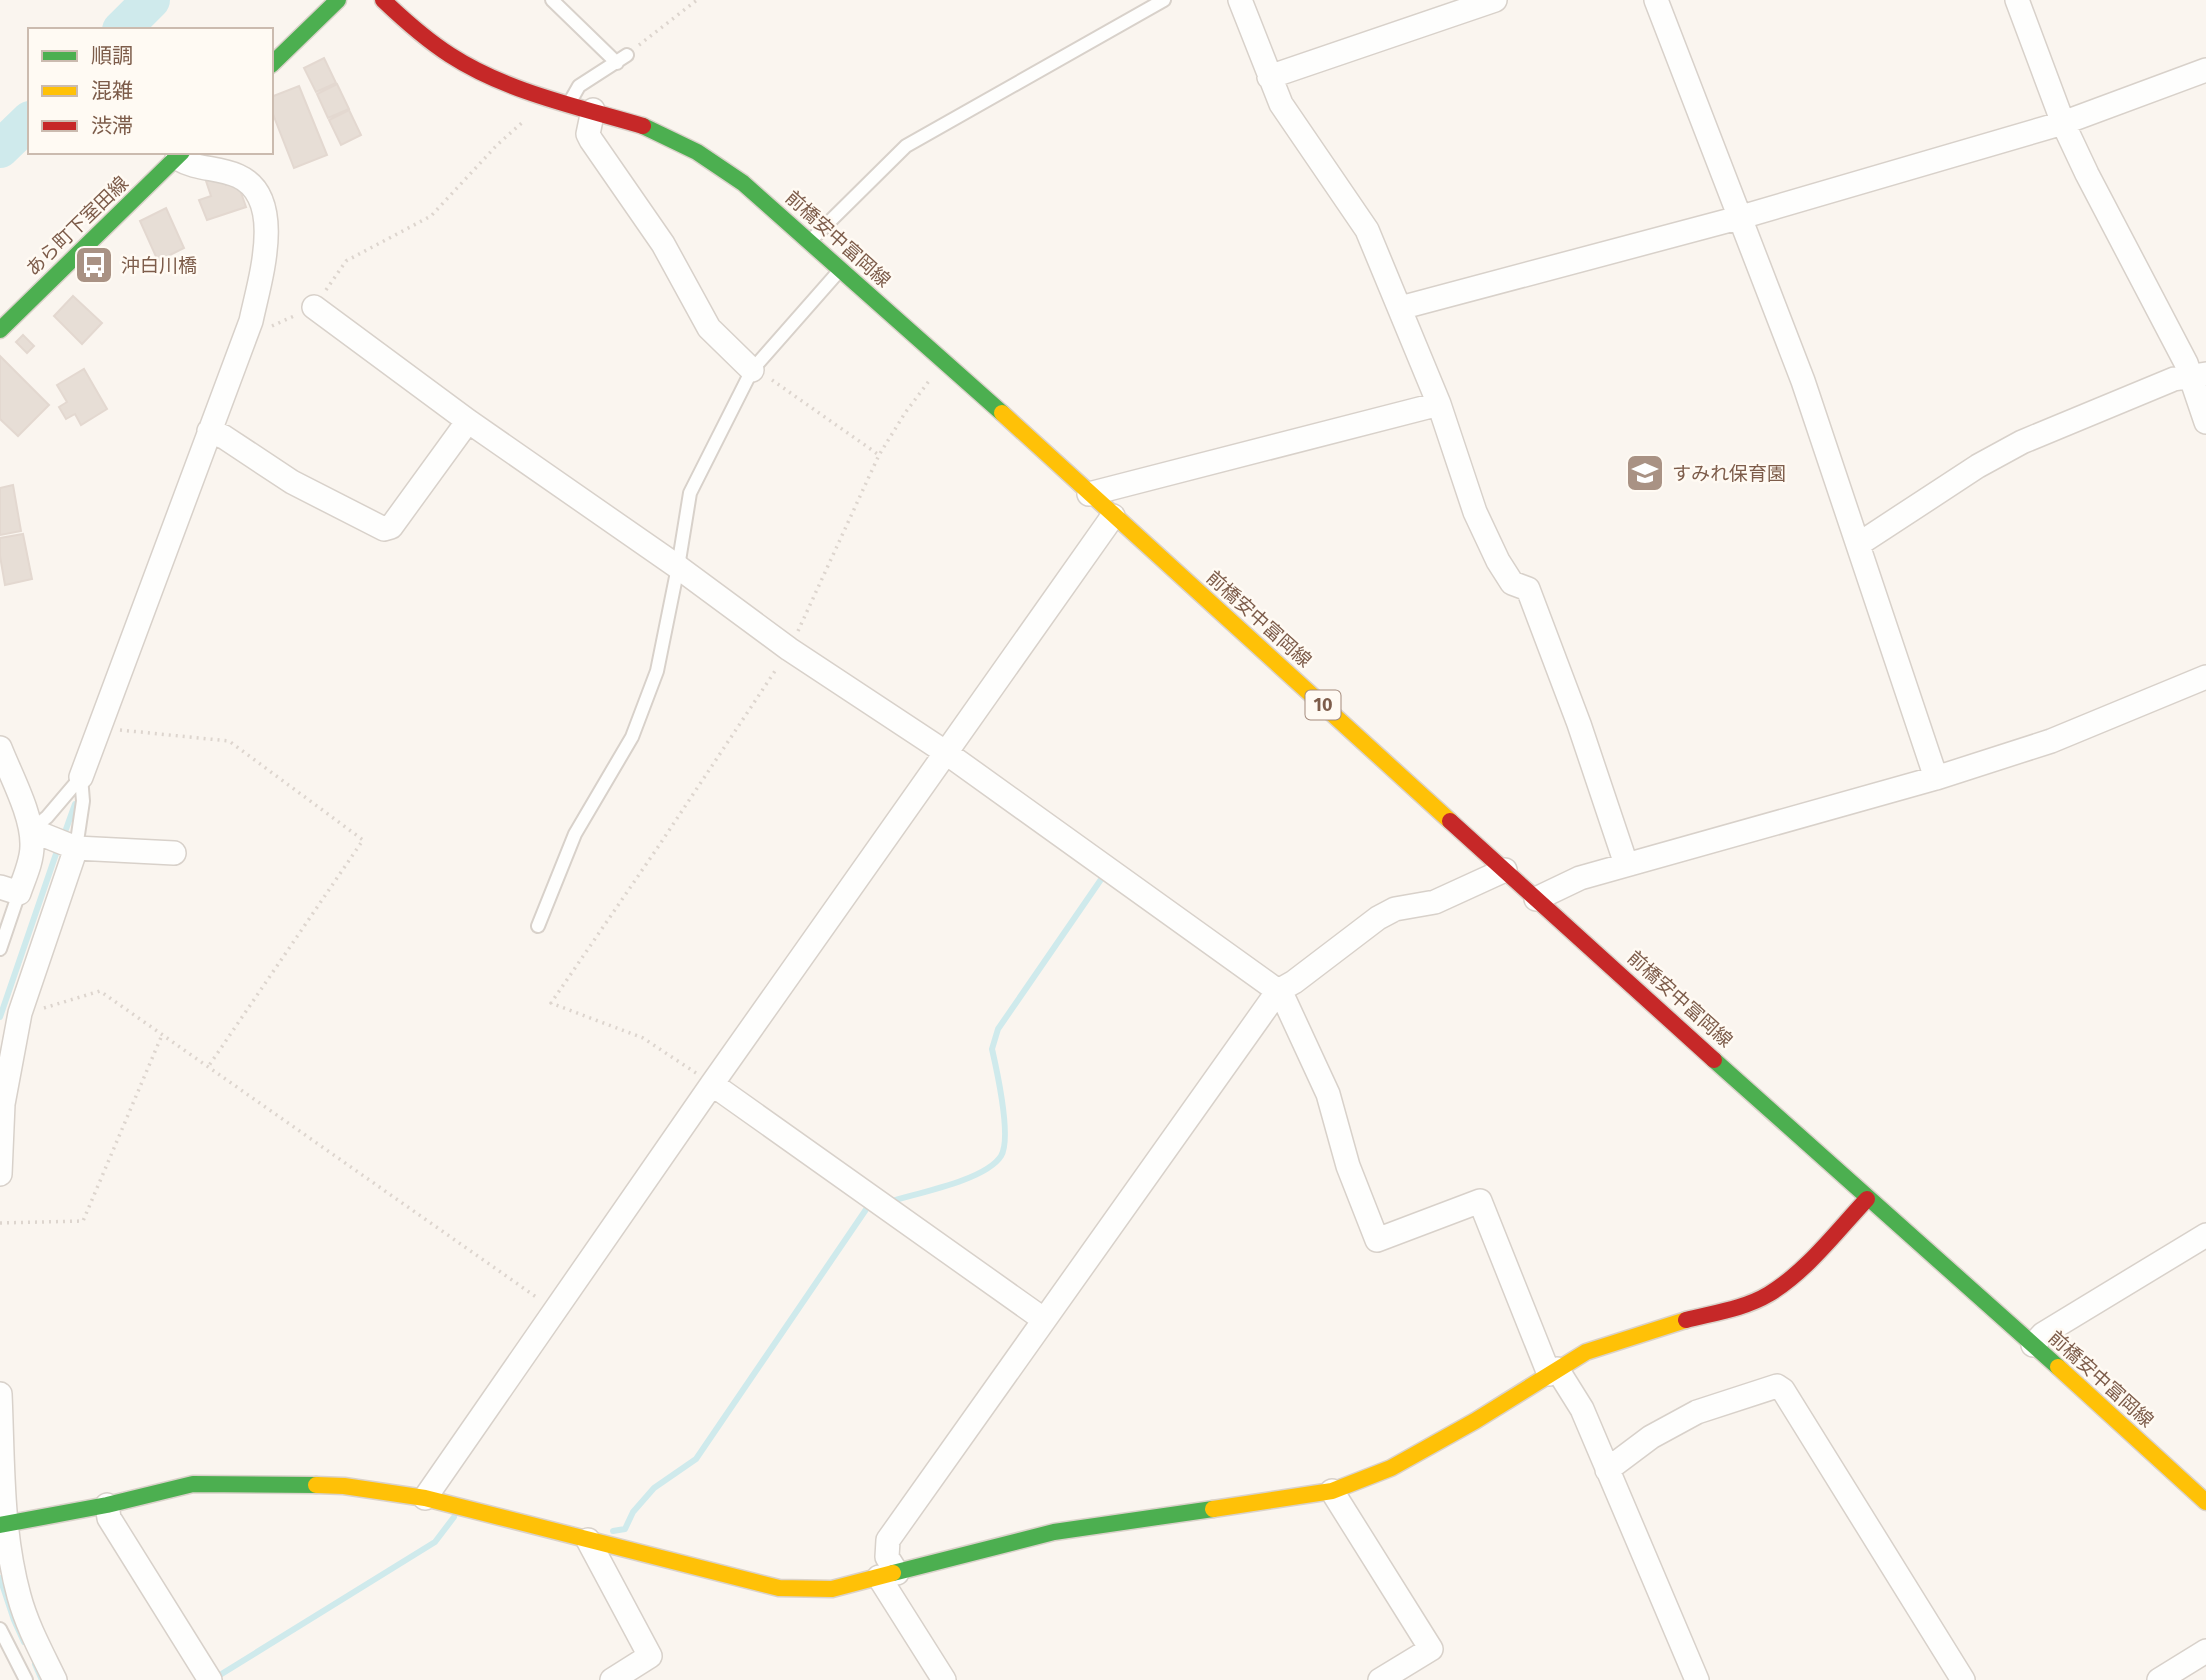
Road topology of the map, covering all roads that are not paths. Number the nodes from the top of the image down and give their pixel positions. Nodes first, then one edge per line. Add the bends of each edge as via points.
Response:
1 (338, 0) edge
2 (383, 0) edge
3 (552, 0) edge
4 (1164, 0) edge
5 (1240, 0) edge
6 (1495, 0) edge
7 (1656, 0) edge
8 (2017, 0) edge
9 (273, 63) edge
10 (2206, 70) edge
11 (1269, 77) junction
12 (569, 103) junction
13 (593, 110) junction
14 (2063, 123) junction
15 (180, 155) edge
16 (1738, 218) junction
17 (809, 242) junction
18 (840, 270) junction
19 (314, 307) road end
20 (1400, 308) junction
21 (0, 330) edge
22 (752, 370) junction
23 (2199, 375) edge
24 (1439, 404) junction
25 (468, 421) junction
26 (2206, 422) edge
27 (209, 431) junction
28 (1089, 494) junction
29 (1113, 516) junction
30 (1859, 544) junction
31 (678, 567) junction
32 (2206, 677) edge
33 (0, 748) edge
34 (945, 752) junction
35 (82, 777) junction
36 (1936, 778) junction
37 (31, 831) junction
38 (76, 848) junction
39 (174, 853) dead end
40 (1626, 864) junction
41 (1505, 870) junction
42 (10, 890) edge
43 (1536, 899) junction
44 (538, 926) dead end
45 (0, 949) edge
46 (1278, 991) junction
47 (712, 1084) junction
48 (0, 1174) edge
49 (1867, 1199) junction
50 (2206, 1235) edge
51 (1043, 1320) junction
52 (2033, 1345) junction
53 (1553, 1372) junction
54 (0, 1394) edge
55 (1607, 1470) junction
56 (1332, 1491) junction
57 (425, 1498) junction
58 (2206, 1502) edge
59 (107, 1505) junction
60 (3, 1524) edge
61 (587, 1540) junction
62 (888, 1575) junction
63 (0, 1629) edge
64 (2206, 1651) edge
65 (26, 1680) edge
66 (55, 1680) edge
67 (209, 1680) edge
68 (612, 1680) edge
69 (944, 1680) edge
70 (1380, 1680) edge
71 (1696, 1680) edge
72 (1963, 1680) edge
73 (2159, 1680) edge

1 - 9 main road
2 - 12 main road, 前橋安中富岡線 / 10 via 451,56 486,75
3 - 12 lane via 622,59 579,86
4 - 17 lane via 906,146
5 - 11 street
6 - 11 street
7 - 16 street
8 - 14 street
10 - 14 street
11 - 20 street via 1281,104 1367,230
12 - 13 main road, 前橋安中富岡線 / 10
13 - 17 main road, 前橋安中富岡線 / 10 via 643,126 697,152 743,183
13 - 22 street via 591,140 663,244 709,328
14 - 16 street
14 - 23 street
15 - 21 main road, あら町下室田線
15 - 27 street via 192,167 240,177 256,191 268,232 251,321
16 - 20 street
16 - 30 street
17 - 18 main road, 前橋安中富岡線 / 10
18 - 22 lane
18 - 28 main road, 前橋安中富岡線 / 10
19 - 25 street
20 - 24 street
22 - 31 lane via 690,493
23 - 26 street
23 - 30 street via 2174,379 2022,442
24 - 28 street
24 - 40 street via 1475,512 1498,561 1512,583 1528,589
25 - 27 street via 391,527 384,529 292,482
25 - 31 street
27 - 35 street
28 - 29 main road, 前橋安中富岡線 / 10
29 - 34 street
29 - 41 main road, 前橋安中富岡線 / 10
30 - 36 street
31 - 34 street via 789,649
31 - 44 lane via 657,671 632,737 575,834
32 - 36 street via 2050,741
33 - 37 street
34 - 46 street
34 - 47 street
35 - 37 lane
35 - 38 lane
36 - 40 street
37 - 38 street
37 - 42 street via 32,847
38 - 39 street
38 - 48 street via 20,1013 3,1104
40 - 43 street via 1580,877
41 - 43 main road, 前橋安中富岡線 / 10
41 - 46 street via 1435,902 1395,909 1378,918
42 - 45 lane
43 - 49 main road, 前橋安中富岡線 / 10
46 - 51 street
46 - 53 street via 1328,1094 1348,1166 1377,1240 1479,1201
47 - 51 street
47 - 57 street
49 - 52 main road, 前橋安中富岡線 / 10
49 - 53 main road via 1802,1268 1769,1294 1743,1306 1586,1352
50 - 52 street via 2043,1334
51 - 62 street via 888,1540
52 - 58 main road, 前橋安中富岡線 / 10
53 - 55 street via 1582,1409
53 - 56 main road via 1391,1468
54 - 60 street
55 - 71 street
55 - 72 street via 1651,1437 1697,1412 1777,1386
56 - 62 main road via 1054,1532
56 - 70 street via 1431,1649
57 - 59 main road via 344,1486 222,1483 193,1484
57 - 61 main road
59 - 60 main road
59 - 67 street via 109,1518
60 - 66 street via 19,1598
61 - 62 main road via 779,1588 832,1589
61 - 68 street via 650,1656
62 - 69 street
63 - 65 lane
64 - 73 street

